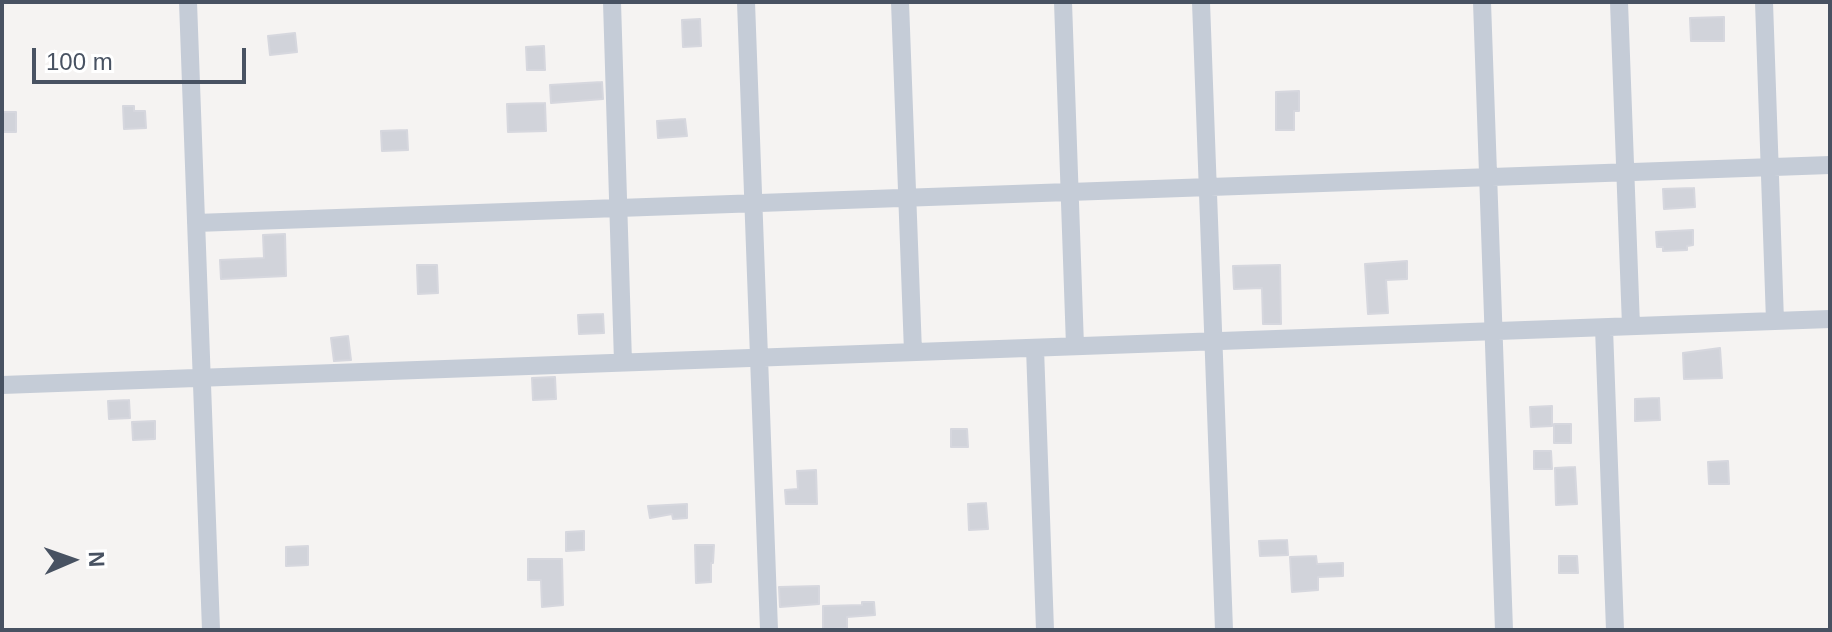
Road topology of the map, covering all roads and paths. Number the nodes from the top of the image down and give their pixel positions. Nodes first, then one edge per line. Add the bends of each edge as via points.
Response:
1 (188, 2) edge
2 (612, 2) edge
3 (746, 2) edge
4 (900, 2) edge
5 (1063, 2) edge
6 (1201, 2) edge
7 (1482, 2) edge
8 (1619, 2) edge
9 (1764, 2) edge
10 (1830, 165) edge
11 (1770, 167) junction
12 (1625, 172) junction
13 (1488, 177) junction
14 (1208, 187) junction
15 (1070, 192) junction
16 (907, 198) junction
17 (754, 203) junction
18 (618, 208) junction
19 (196, 223) junction
20 (1830, 319) edge
21 (1775, 321) junction
22 (1631, 326) junction
23 (1604, 328) junction
24 (1493, 331) junction
25 (1213, 341) junction
26 (1075, 346) junction
27 (1035, 348) junction
28 (913, 352) junction
29 (759, 357) junction
30 (623, 362) junction
31 (202, 377) junction
32 (2, 385) edge
33 (211, 630) edge
34 (769, 630) edge
35 (1045, 630) edge
36 (1224, 630) edge
37 (1504, 630) edge
38 (1615, 630) edge

1 - 19 street
2 - 18 street
3 - 17 street
4 - 16 street
5 - 15 street
6 - 14 street
7 - 13 street
8 - 12 street
9 - 11 street
10 - 11 street
11 - 12 street
11 - 21 street
12 - 13 street
12 - 22 street
13 - 14 street
13 - 24 street
14 - 15 street
14 - 25 street
15 - 16 street
15 - 26 street
16 - 17 street
16 - 28 street
17 - 18 street
17 - 29 street
18 - 19 street
18 - 30 street
19 - 31 street
20 - 21 street
21 - 22 street
22 - 23 street
23 - 24 street
23 - 38 street
24 - 25 street
24 - 37 street
25 - 26 street
25 - 36 street
26 - 27 street
27 - 28 street
27 - 35 street
28 - 29 street
29 - 30 street
29 - 34 street
30 - 31 street
31 - 32 street
31 - 33 street

